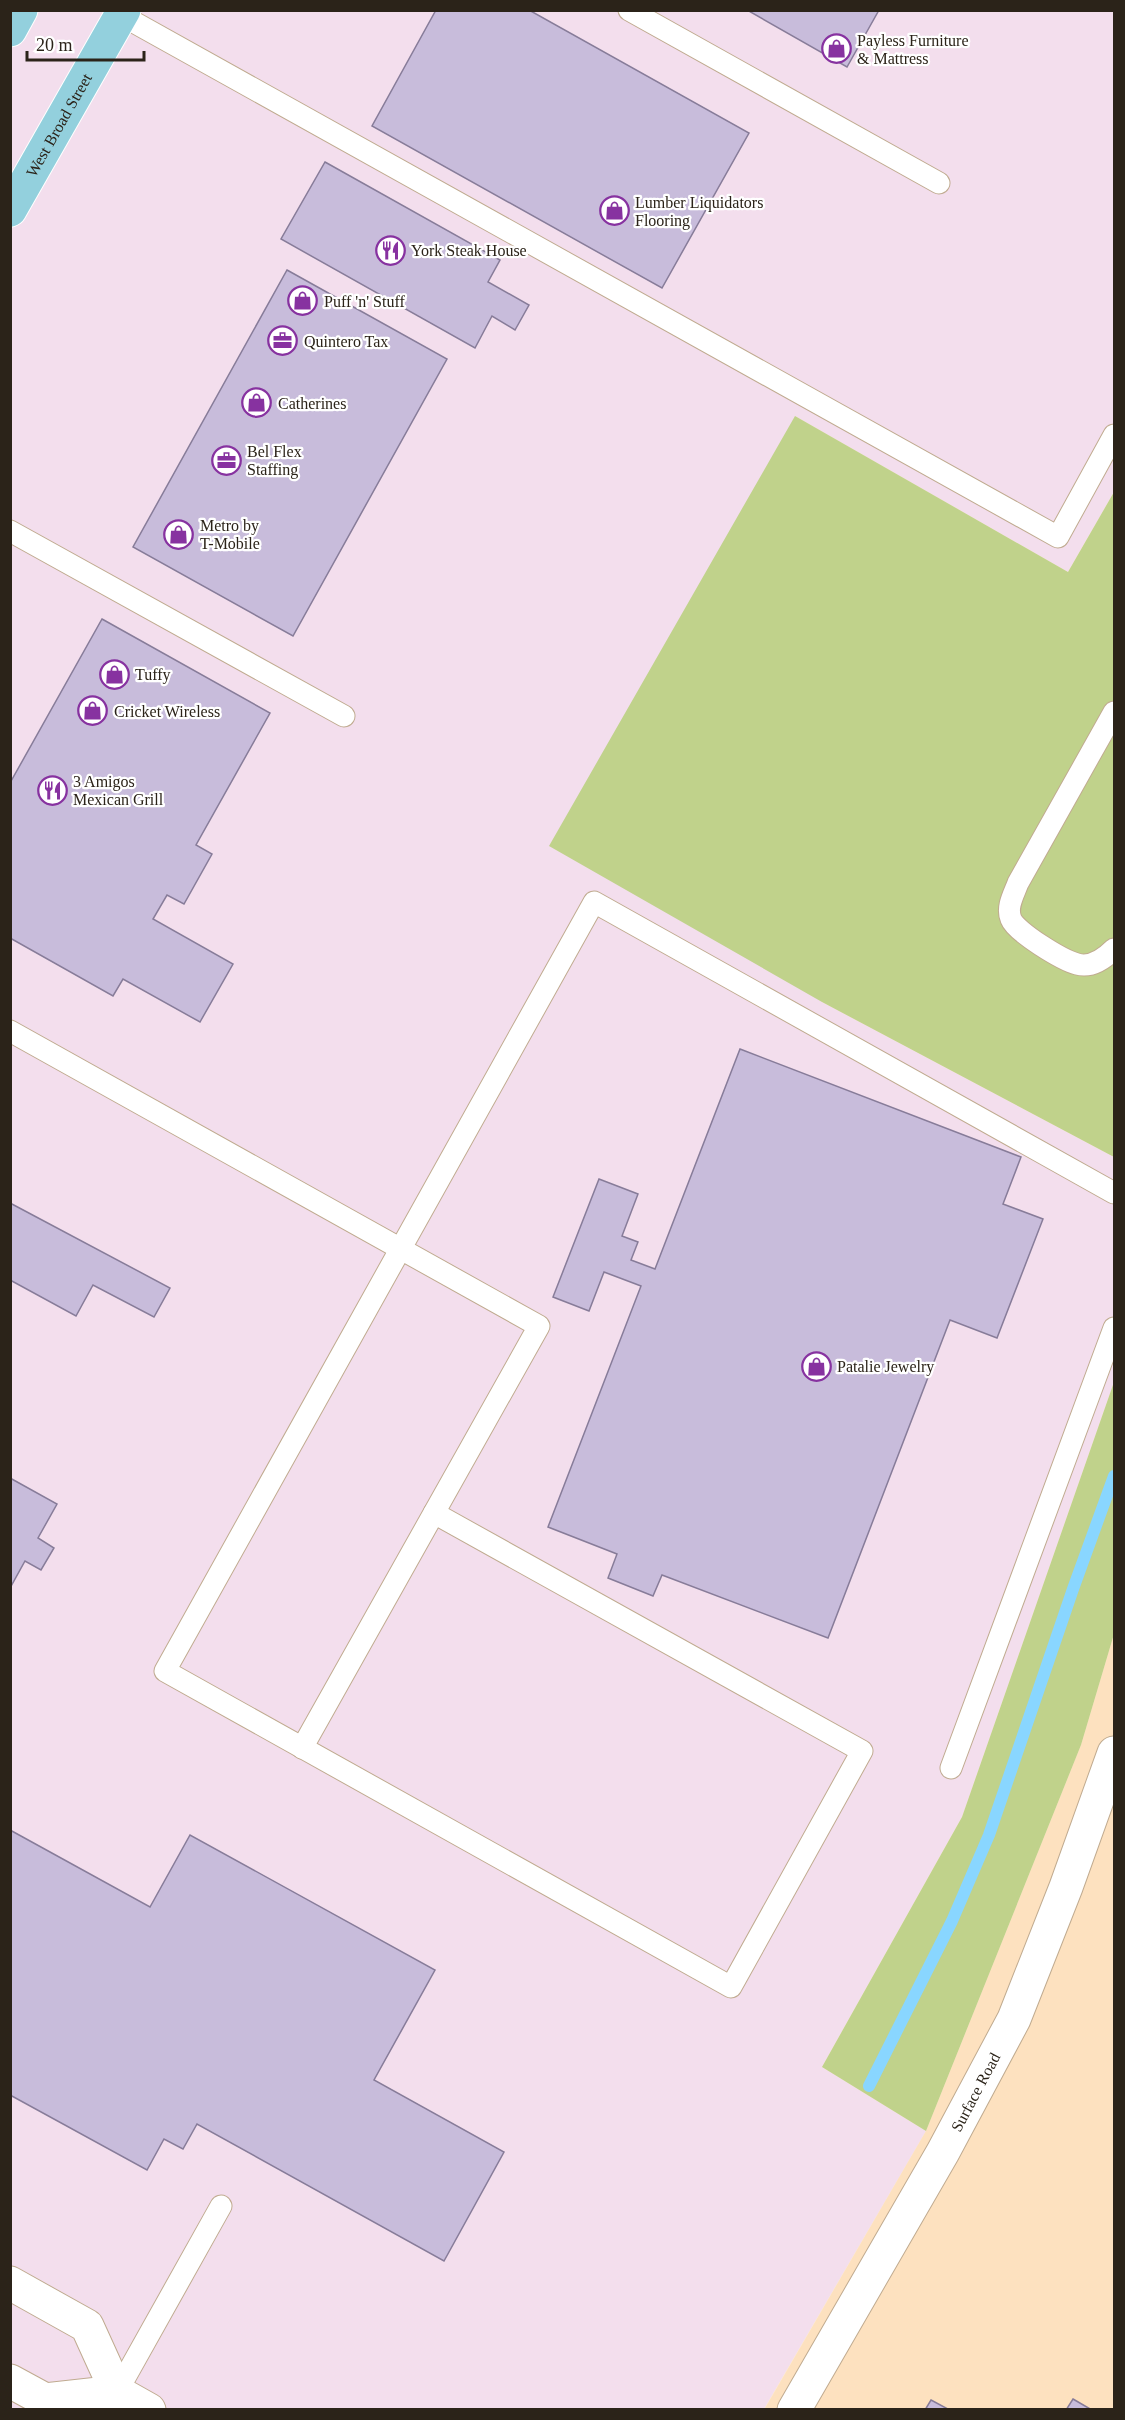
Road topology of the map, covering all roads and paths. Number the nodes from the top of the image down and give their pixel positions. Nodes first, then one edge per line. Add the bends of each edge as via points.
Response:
1 (21, 10) edge
2 (629, 10) edge
3 (123, 13) edge
4 (10, 30) edge
5 (939, 183) dead end
6 (10, 210) edge
7 (1114, 435) edge
8 (10, 531) edge
9 (1114, 711) edge
10 (344, 716) dead end
11 (1114, 949) edge
12 (10, 1031) edge
13 (1114, 1192) edge
14 (401, 1249) junction
15 (1114, 1328) edge
16 (434, 1513) junction
17 (302, 1748) junction
18 (1114, 1753) edge
19 (951, 1768) dead end
20 (221, 2206) dead end
21 (10, 2283) edge
22 (10, 2381) edge
23 (112, 2401) edge
24 (149, 2409) edge
25 (794, 2409) edge

1 - 4 main road
2 - 5 lane
3 - 6 main road, West Broad Street
3 - 7 lane via 1058,537
8 - 10 lane
9 - 11 lane via 1018,883 1010,906 1016,929 1077,964 1093,964
12 - 14 lane
13 - 14 lane via 594,902
14 - 16 lane via 539,1326
14 - 17 lane via 165,1671
15 - 19 lane
16 - 17 lane
16 - 17 lane via 862,1751 731,1987
18 - 25 street, Surface Road via 1014,2019 943,2152
20 - 23 lane
21 - 23 street via 87,2326
22 - 23 street via 45,2400
23 - 24 street

